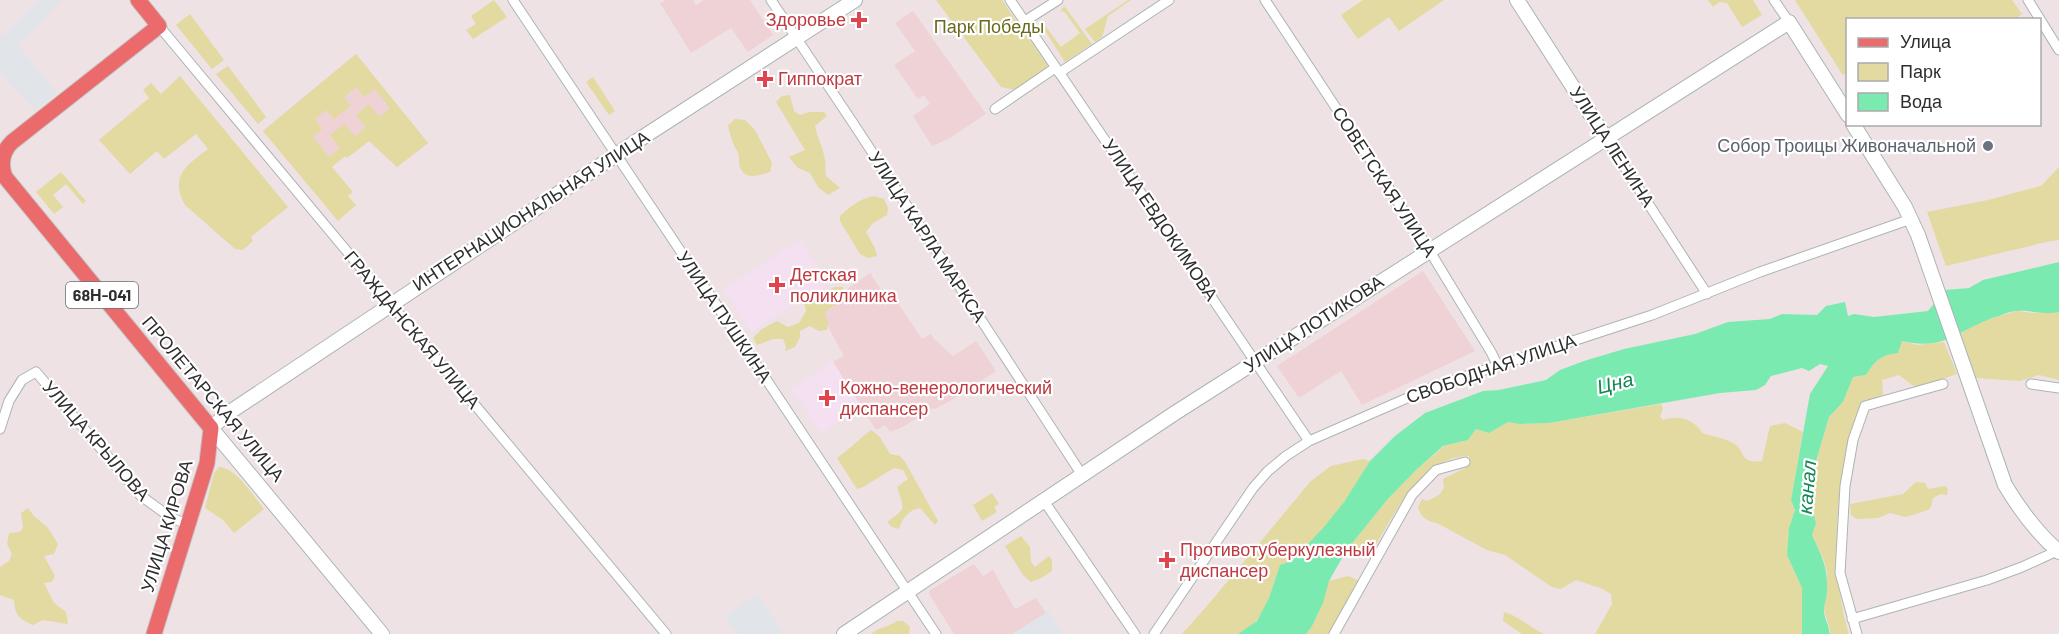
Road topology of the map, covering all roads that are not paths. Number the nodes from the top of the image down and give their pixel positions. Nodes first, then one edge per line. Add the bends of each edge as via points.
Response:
1 (138, 0) edge
2 (513, 0) edge
3 (771, 0) edge
4 (855, 0) edge
5 (1010, 0) edge
6 (1058, 0) edge
7 (1169, 0) edge
8 (1264, 0) edge
9 (1517, 0) edge
10 (1774, 0) edge
11 (2028, 0) edge
12 (2039, 18) edge
13 (1025, 21) junction
14 (2041, 21) edge
15 (1789, 22) junction
16 (159, 26) junction
17 (796, 39) junction
18 (2059, 50) edge
19 (1057, 71) junction
20 (995, 109) dead end
21 (1846, 112) edge
22 (1854, 126) edge
23 (1605, 137) junction
24 (617, 154) junction
25 (1, 176) edge
26 (1911, 219) junction
27 (1429, 250) junction
28 (1707, 294) junction
29 (389, 305) junction
30 (1256, 362) junction
31 (1498, 366) junction
32 (1943, 384) dead end
33 (2031, 384) dead end
34 (2059, 388) edge
35 (211, 428) junction
36 (0, 429) edge
37 (1309, 441) junction
38 (236, 456) junction
39 (1465, 462) dead end
40 (207, 463) junction
41 (1082, 475) junction
42 (1044, 501) junction
43 (189, 525) junction
44 (2058, 551) edge
45 (908, 592) junction
46 (1852, 619) junction
47 (154, 634) edge
48 (382, 634) edge
49 (666, 634) edge
50 (844, 634) edge
51 (936, 634) edge
52 (1136, 634) edge
53 (1154, 634) edge
54 (1334, 634) edge
55 (1857, 634) edge

1 - 16 main road
2 - 24 street, УЛИЦА ПУШКИНА
3 - 17 street, УЛИЦА КАРЛА МАРКСА
4 - 17 street, ИНТЕРНАЦИОНАЛЬНАЯ УЛИЦА
5 - 13 street, УЛИЦА ЕВДОКИМОВА
6 - 13 street
7 - 19 street
8 - 27 street, СОВЕТСКАЯ УЛИЦА
9 - 23 street, УЛИЦА ЛЕНИНА
10 - 15 street
11 - 12 street
13 - 19 street, УЛИЦА ЕВДОКИМОВА
14 - 18 street
15 - 21 street
15 - 23 street, УЛИЦА ЛОТИКОВА
16 - 25 main road, ПРОЛЕТАРСКАЯ УЛИЦА / 68Н-041 via 12,142 2,157
16 - 29 street, ГРАЖДАНСКАЯ УЛИЦА
17 - 24 street, ИНТЕРНАЦИОНАЛЬНАЯ УЛИЦА
17 - 41 street, УЛИЦА КАРЛА МАРКСА
19 - 20 street
19 - 30 street, УЛИЦА ЕВДОКИМОВА
22 - 26 street
23 - 27 street, УЛИЦА ЛОТИКОВА
23 - 28 street, УЛИЦА ЛЕНИНА
24 - 29 street, ИНТЕРНАЦИОНАЛЬНАЯ УЛИЦА
24 - 45 street, УЛИЦА ПУШКИНА
25 - 35 main road, ПРОЛЕТАРСКАЯ УЛИЦА / 68Н-041
26 - 28 street, СВОБОДНАЯ УЛИЦА
26 - 44 street via 2005,485 2036,530
27 - 30 street, УЛИЦА ЛОТИКОВА
27 - 31 street, СОВЕТСКАЯ УЛИЦА
28 - 31 street, СВОБОДНАЯ УЛИЦА
29 - 35 street, ИНТЕРНАЦИОНАЛЬНАЯ УЛИЦА
29 - 49 street, ГРАЖДАНСКАЯ УЛИЦА
30 - 37 street, УЛИЦА ЕВДОКИМОВА
30 - 41 street, УЛИЦА ЛОТИКОВА
31 - 37 street, СВОБОДНАЯ УЛИЦА via 1431,388
32 - 46 street via 1865,406 1853,440 1845,486 1840,573
33 - 34 street
35 - 38 street, ПРОЛЕТАРСКАЯ УЛИЦА
35 - 40 main road, УЛИЦА КИРОВА
36 - 43 street, УЛИЦА КРЫЛОВА via 9,401 22,380 36,372 141,496
37 - 53 street, СВОБОДНАЯ УЛИЦА via 1268,471 1253,489
38 - 40 street via 217,454
38 - 48 street, ПРОЛЕТАРСКАЯ УЛИЦА
39 - 54 street via 1436,470 1412,495
40 - 43 main road, УЛИЦА КИРОВА
41 - 42 street, УЛИЦА ЛОТИКОВА
42 - 45 street, УЛИЦА ЛОТИКОВА
42 - 52 street
43 - 47 main road, УЛИЦА КИРОВА
44 - 46 street via 1987,580
45 - 50 street, УЛИЦА ЛОТИКОВА
45 - 51 street, УЛИЦА ПУШКИНА
46 - 55 street

